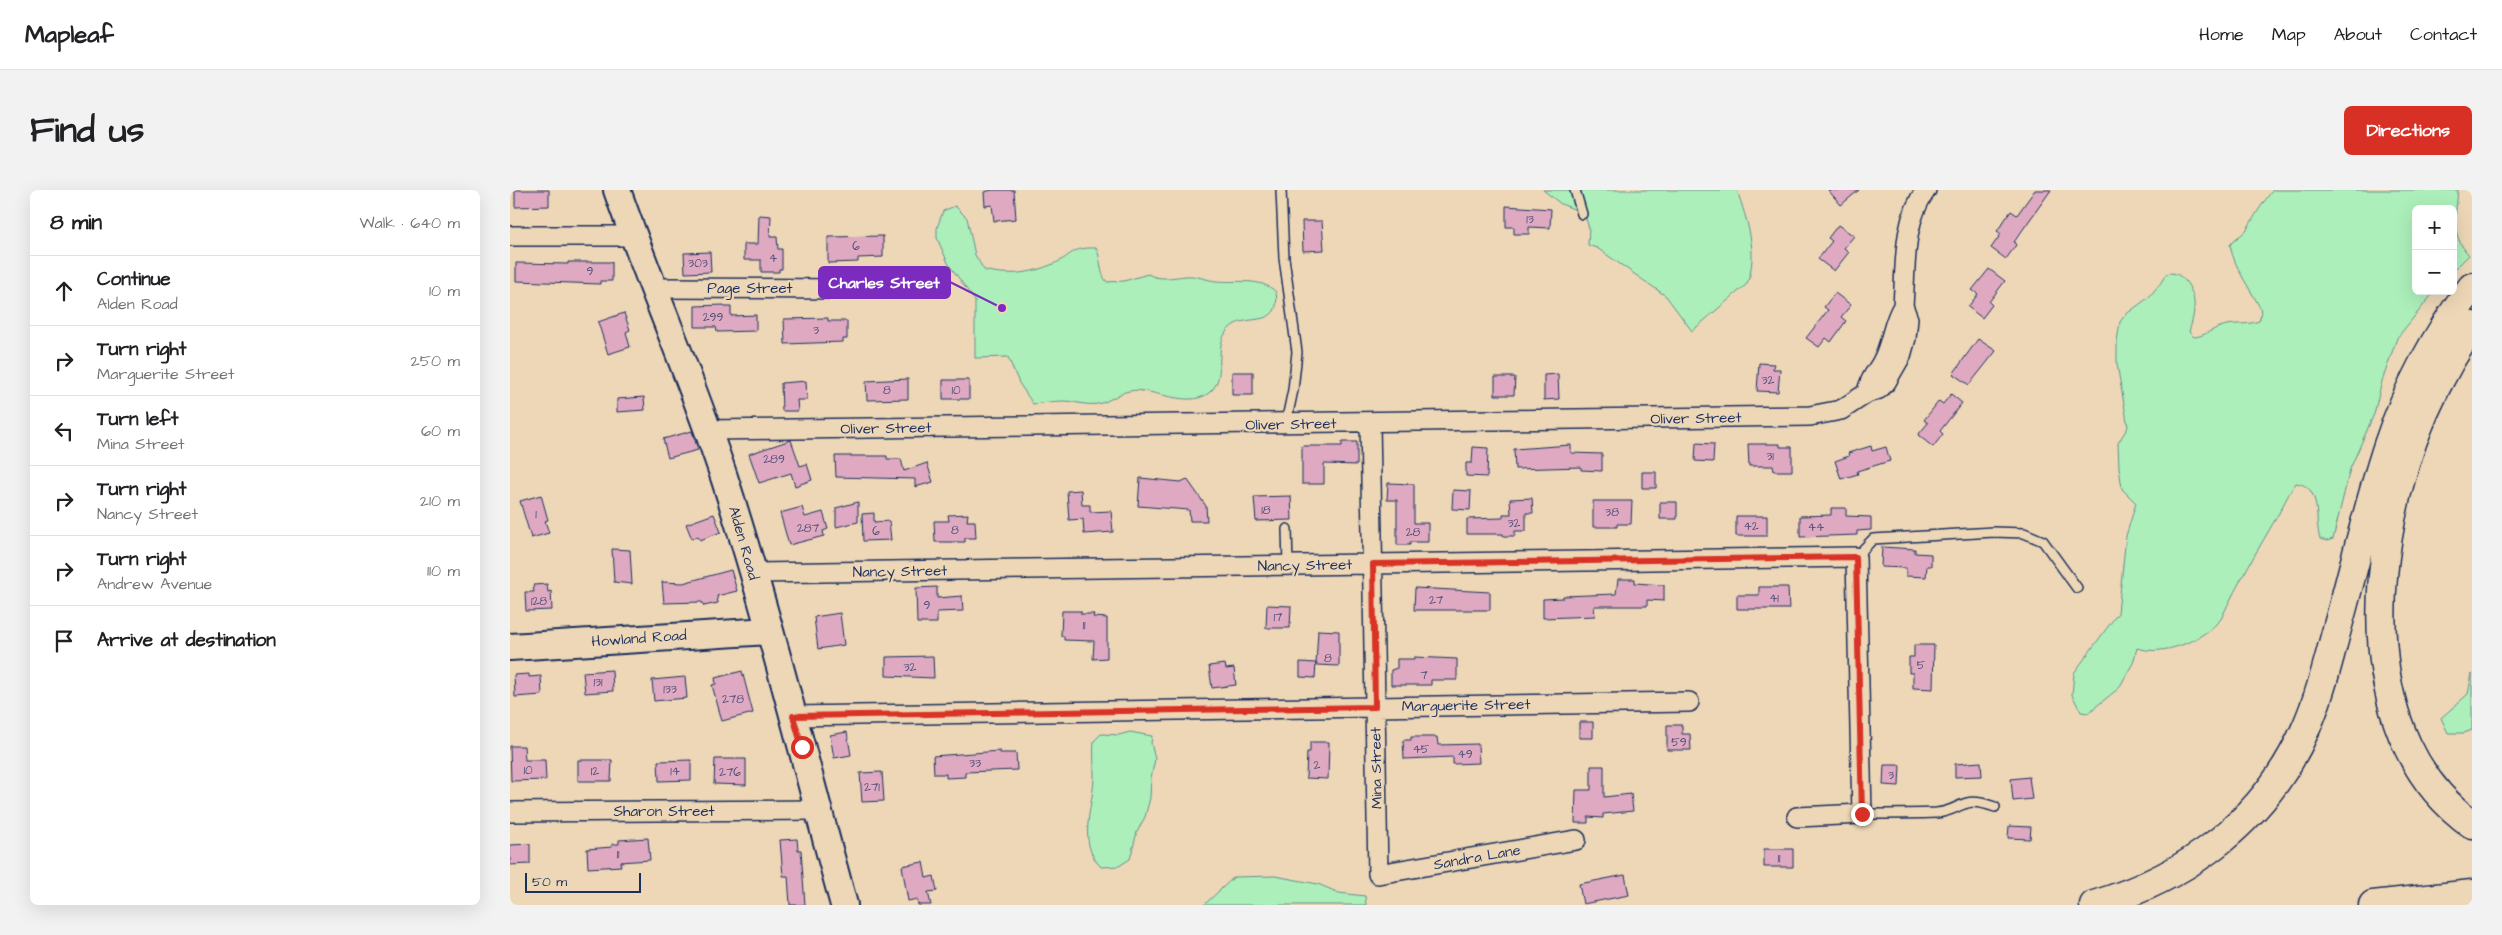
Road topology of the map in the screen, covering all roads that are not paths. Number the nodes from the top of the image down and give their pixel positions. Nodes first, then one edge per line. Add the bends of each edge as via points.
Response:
1 (617, 190) edge
2 (1281, 190) edge
3 (1575, 190) edge
4 (1926, 190) edge
5 (1582, 214) dead end
6 (510, 236) edge
7 (634, 236) junction
8 (2472, 287) edge
9 (654, 288) junction
10 (846, 289) dead end
11 (2472, 326) edge
12 (1370, 422) junction
13 (1286, 424) junction
14 (708, 430) junction
15 (1288, 529) dead end
16 (1856, 557) junction
17 (1373, 564) junction
18 (1288, 565) junction
19 (753, 573) junction
20 (2077, 588) dead end
21 (769, 631) junction
22 (510, 647) edge
23 (1689, 702) dead end
24 (1375, 707) junction
25 (793, 716) junction
26 (1995, 807) dead end
27 (817, 810) junction
28 (510, 812) edge
29 (1862, 814) junction
30 (1797, 817) dead end
31 (2472, 824) edge
32 (1576, 840) dead end
33 (1378, 874) joint
34 (2472, 894) edge
35 (844, 905) edge
36 (2094, 905) edge
37 (2373, 905) edge

1 - 7 main road, Alden Road
2 - 13 lane via 1284,258 1297,352
3 - 5 lane
4 - 12 street, Oliver Street via 1909,234 1903,306 1908,318 1900,356 1880,389 1867,393 1841,410 1810,416
6 - 7 street
7 - 9 main road, Alden Road
8 - 36 highway via 2426,356 2398,417 2378,475 2320,689 2306,727 2284,770 2237,826 2200,856 2157,882
9 - 10 street, Page Street
9 - 14 main road, Alden Road
11 - 31 highway via 2433,393 2406,463 2390,524 2382,607 2384,657 2390,692 2405,741 2429,784 2451,808
12 - 13 street, Oliver Street
12 - 17 street, Mina Street
13 - 14 street, Oliver Street
14 - 19 main road, Alden Road
15 - 18 lane
16 - 17 street, Nancy Street
16 - 20 lane via 1873,539 2024,533 2043,541
16 - 29 street
17 - 18 street, Nancy Street
17 - 24 street, Mina Street
18 - 19 street, Nancy Street
19 - 21 main road, Alden Road
21 - 22 main road, Howland Road
21 - 25 main road, Alden Road
23 - 24 street, Marguerite Street
24 - 25 street, Marguerite Street
24 - 33 street, Mina Street
25 - 27 main road, Alden Road
26 - 29 lane via 1980,801 1964,802 1939,812
27 - 28 street, Sharon Street
27 - 35 main road, Alden Road
29 - 30 street
32 - 33 street, Sandra Lane
34 - 37 highway

